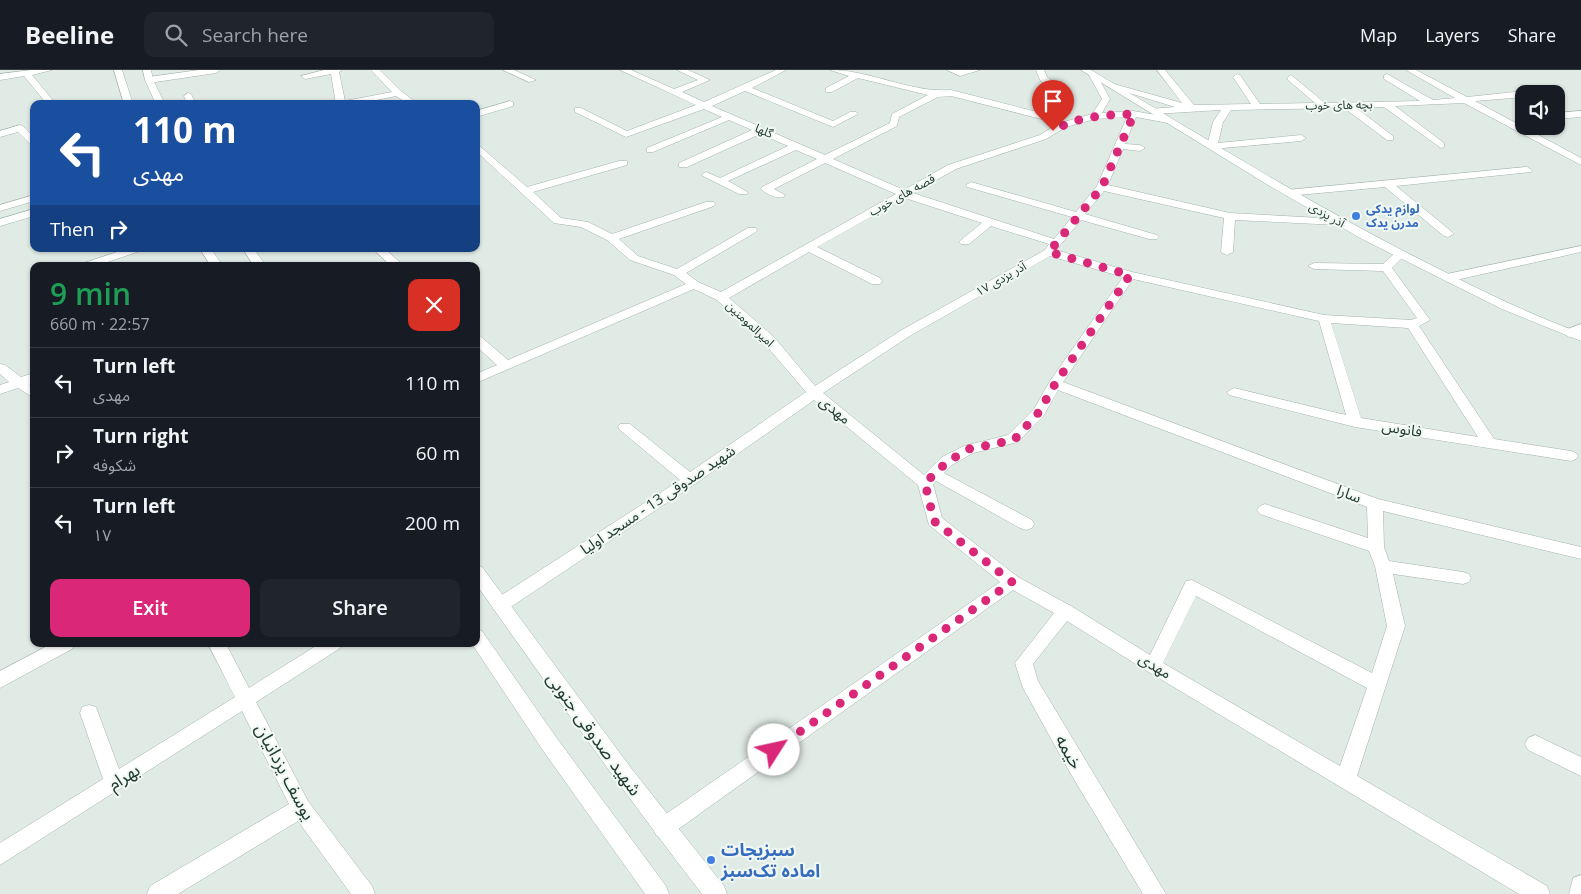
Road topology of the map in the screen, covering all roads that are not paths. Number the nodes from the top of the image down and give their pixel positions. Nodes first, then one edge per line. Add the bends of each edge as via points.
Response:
1 (48, 70) edge
2 (118, 70) edge
3 (147, 70) edge
4 (216, 70) edge
5 (337, 70) edge
6 (507, 70) edge
7 (624, 70) edge
8 (681, 70) edge
9 (782, 70) edge
10 (834, 70) edge
11 (951, 70) edge
12 (976, 70) edge
13 (1040, 70) edge
14 (1161, 70) edge
15 (1410, 70) edge
16 (381, 72) edge
17 (1089, 72) edge
18 (26, 73) junction
19 (858, 75) junction
20 (1419, 75) junction
21 (305, 76) dead end
22 (0, 77) edge
23 (1237, 77) dead end
24 (1291, 78) dead end
25 (149, 80) junction
26 (532, 80) dead end
27 (706, 80) junction
28 (715, 83) dead end
29 (1114, 87) junction
30 (982, 88) dead end
31 (747, 89) junction
32 (829, 90) dead end
33 (674, 92) junction
34 (398, 93) junction
35 (936, 94) junction
36 (1515, 95) edge
37 (968, 98) junction
38 (1465, 99) junction
39 (49, 100) edge
40 (129, 100) edge
41 (159, 100) edge
42 (341, 100) edge
43 (362, 100) edge
44 (408, 100) edge
45 (1432, 103) junction
46 (510, 104) dead end
47 (1386, 104) junction
48 (706, 106) junction
49 (1258, 106) junction
50 (1324, 106) junction
51 (1348, 106) junction
52 (1228, 107) junction
53 (1191, 108) junction
54 (578, 110) dead end
55 (1153, 111) junction
56 (480, 113) edge
57 (853, 114) dead end
58 (1134, 114) junction
59 (1581, 114) edge
60 (1565, 115) edge
61 (731, 116) junction
62 (1095, 116) junction
63 (1048, 118) junction
64 (1515, 119) edge
65 (1168, 120) junction
66 (1504, 120) junction
67 (1063, 125) junction
68 (760, 130) junction
69 (0, 134) edge
70 (1301, 138) dead end
71 (1390, 138) dead end
72 (30, 139) edge
73 (1441, 145) dead end
74 (797, 146) junction
75 (1119, 146) junction
76 (1212, 146) junction
77 (1140, 148) dead end
78 (480, 150) edge
79 (650, 150) dead end
80 (825, 160) junction
81 (1581, 161) edge
82 (623, 163) dead end
83 (683, 165) dead end
84 (1527, 170) dead end
85 (706, 174) dead end
86 (721, 181) junction
87 (1387, 183) junction
88 (971, 185) dead end
89 (1102, 187) junction
90 (526, 191) junction
91 (743, 192) dead end
92 (1287, 193) junction
93 (904, 194) junction
94 (780, 196) dead end
95 (30, 199) edge
96 (710, 204) dead end
97 (30, 207) edge
98 (0, 208) edge
99 (30, 213) edge
100 (1078, 216) junction
101 (1230, 216) junction
102 (0, 217) edge
103 (989, 222) junction
104 (1339, 222) junction
105 (0, 223) edge
106 (752, 230) dead end
107 (1448, 234) dead end
108 (1153, 237) dead end
109 (611, 238) junction
110 (965, 242) dead end
111 (808, 248) junction
112 (1052, 248) junction
113 (1581, 249) edge
114 (127, 252) edge
115 (383, 252) edge
116 (1227, 252) dead end
117 (1399, 255) junction
118 (97, 262) edge
119 (394, 262) edge
120 (1314, 266) dead end
121 (1386, 268) junction
122 (678, 273) junction
123 (1130, 275) junction
124 (1447, 278) junction
125 (876, 281) dead end
126 (694, 285) junction
127 (721, 297) junction
128 (1324, 318) junction
129 (1412, 324) junction
130 (1577, 333) edge
131 (480, 343) edge
132 (506, 366) junction
133 (0, 368) edge
134 (480, 377) edge
135 (30, 378) edge
136 (19, 382) junction
137 (1055, 384) junction
138 (0, 390) edge
139 (30, 391) edge
140 (1234, 392) dead end
141 (814, 393) junction
142 (1355, 422) junction
143 (625, 428) dead end
144 (1488, 443) junction
145 (1571, 456) dead end
146 (930, 478) junction
147 (690, 480) junction
148 (1375, 504) junction
149 (1265, 510) dead end
150 (1026, 524) dead end
151 (1376, 547) junction
152 (1581, 553) edge
153 (1383, 566) junction
154 (480, 577) edge
155 (1463, 578) dead end
156 (1012, 582) junction
157 (500, 605) junction
158 (1065, 611) junction
159 (480, 642) edge
160 (60, 647) edge
161 (219, 647) edge
162 (328, 647) edge
163 (1154, 666) junction
164 (0, 680) edge
165 (1377, 685) junction
166 (246, 699) junction
167 (89, 713) dead end
168 (1535, 744) dead end
169 (1581, 767) edge
170 (1346, 779) junction
171 (115, 783) junction
172 (301, 808) junction
173 (663, 828) junction
174 (0, 855) edge
175 (1581, 886) edge
176 (158, 894) edge
177 (364, 894) edge
178 (658, 894) edge
179 (716, 894) edge
180 (1155, 894) edge
181 (1539, 894) edge
182 (1580, 894) edge

1 - 18 street
2 - 40 street
3 - 25 street
4 - 25 street
5 - 21 street
5 - 42 street
6 - 26 street
7 - 33 street, گلها
8 - 27 street
9 - 31 street
10 - 19 street
11 - 12 street via 960,73
13 - 63 street via 1043,78 1058,90
14 - 53 street
15 - 20 street
16 - 34 street
17 - 29 street, آذر یزدی
17 - 62 street via 1106,99
18 - 22 street
18 - 39 street
19 - 32 street
19 - 35 street
20 - 38 street
20 - 45 street via 1387,77
23 - 49 street
24 - 50 street
25 - 41 street
27 - 28 street
27 - 33 street
29 - 53 street
29 - 55 street, آذر یزدی
30 - 37 street
31 - 48 street
31 - 57 street via 833,124
33 - 48 street, گلها
34 - 43 street
34 - 44 street
35 - 37 street via 951,93
35 - 80 street via 895,116 894,124
36 - 38 street, بچه های خوب
37 - 63 street
38 - 45 street, بچه های خوب
38 - 66 street
45 - 47 street, بچه های خوب
46 - 56 street
47 - 51 street, بچه های خوب
47 - 73 street
48 - 54 street via 626,134
48 - 61 street, گلها
49 - 50 street, بچه های خوب
49 - 52 street, بچه های خوب
50 - 51 street, بچه های خوب
51 - 71 street
52 - 53 street, بچه های خوب
52 - 76 street via 1218,122
53 - 55 street, بچه های خوب
55 - 65 street, آذر یزدی
58 - 62 street, قصه های خوب
58 - 65 street, قصه های خوب
58 - 75 street, آذر یزدی ۱۷
59 - 60 street
61 - 68 street, گلها
61 - 79 street
62 - 67 street, قصه های خوب
63 - 67 street
64 - 66 street
65 - 76 street, آذر یزدی
66 - 81 street
67 - 93 street, قصه های خوب via 1043,136 952,167
68 - 74 street, گلها
68 - 83 street
69 - 72 street via 20,128
70 - 76 street
74 - 80 street, گلها
74 - 86 street
75 - 77 street
75 - 89 street, آذر یزدی ۱۷
76 - 92 street, آذر یزدی
78 - 90 street, امیرالمومنین
80 - 93 street, گلها
80 - 94 street via 766,189
82 - 90 street
84 - 87 street
85 - 86 street
86 - 91 street
87 - 92 street
87 - 107 street
88 - 100 street
89 - 100 street, آذر یزدی ۱۷
89 - 101 street
90 - 109 street, امیرالمومنین via 558,221 584,224
92 - 104 street, آذر یزدی
93 - 103 street, گلها
93 - 111 street, قصه های خوب
95 - 98 street
96 - 109 street
97 - 102 street
99 - 105 street
100 - 108 street
100 - 112 street, آذر یزدی ۱۷
101 - 104 street
101 - 116 street
103 - 110 street
103 - 112 street, گلها
104 - 117 street, آذر یزدی
106 - 122 street
109 - 122 street, امیرالمومنین via 634,258
111 - 125 street
111 - 127 street, قصه های خوب
112 - 123 street, گلها
112 - 141 street, آذر یزدی ۱۷ via 904,334
113 - 124 street
114 - 118 street
115 - 119 street
117 - 121 street
117 - 124 street, آذر یزدی
120 - 121 street
121 - 129 street via 1424,320
122 - 126 street, امیرالمومنین
123 - 128 street, گلها
123 - 137 street
124 - 130 street, آذر یزدی via 1518,312
126 - 127 street, امیرالمومنین
126 - 132 street
127 - 141 street, امیرالمومنین via 769,340
128 - 129 street, گلها
128 - 142 street
129 - 144 street
131 - 132 street
132 - 134 street
133 - 136 street
135 - 136 street
136 - 138 street
136 - 139 street
137 - 146 street via 1039,412 1014,440 969,449 947,462
137 - 148 street, سارا
140 - 142 street, فانوس
141 - 146 street, مهدی
141 - 147 street, شهید صدوقی 13 - مسجد اولیا
142 - 144 street, فانوس
143 - 147 street
144 - 145 street, فانوس
146 - 150 street
146 - 156 street, مهدی via 934,521
147 - 157 street, شهید صدوقی 13 - مسجد اولیا
148 - 151 street, سارا
148 - 152 street
149 - 151 street
151 - 153 street, سارا
153 - 155 street
153 - 165 street, سارا via 1396,626
154 - 157 street, شهید صدوقی جنوبی
156 - 158 street, مهدی
156 - 173 street
157 - 173 street, شهید صدوقی جنوبی
158 - 163 street, مهدی
158 - 180 street, خیمه via 1024,663 1029,683
159 - 178 street
160 - 164 street
161 - 166 street, یوسف یزدانیان
162 - 166 street, بهرام
163 - 165 street via 1192,586
163 - 170 street, مهدی
165 - 170 street, سارا
166 - 171 street, بهرام
166 - 172 street, یوسف یزدانیان
167 - 171 street
168 - 169 street
170 - 181 street, مهدی
171 - 174 street, بهرام
172 - 176 street
172 - 177 street, یوسف یزدانیان
173 - 179 street, شهید صدوقی جنوبی
175 - 182 street

